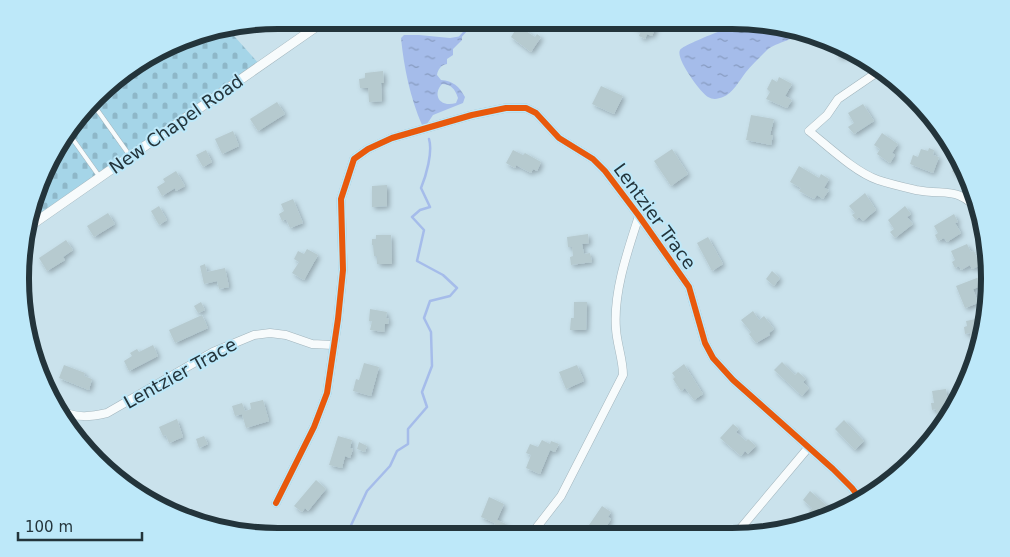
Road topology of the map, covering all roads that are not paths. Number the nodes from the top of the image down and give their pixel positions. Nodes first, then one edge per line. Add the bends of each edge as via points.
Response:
1 (313, 29) edge
2 (875, 74) edge
3 (96, 108) edge
4 (72, 138) edge
5 (130, 156) junction
6 (100, 177) junction
7 (969, 201) edge
8 (639, 216) junction
9 (35, 222) edge
10 (333, 345) junction
11 (69, 413) edge
12 (808, 448) junction
13 (857, 494) edge
14 (276, 503) dead end
15 (536, 528) edge
16 (741, 528) edge

1 - 5 street, New Chapel Road
2 - 7 street via 838,99 810,131 876,180 916,190 951,192
3 - 5 lane
4 - 6 lane
5 - 6 street, New Chapel Road
6 - 9 street, New Chapel Road
8 - 10 street, Lentzier Trace via 593,159 559,138 526,108 494,110 392,138 354,159 341,199 343,270
8 - 12 street, Lentzier Trace via 689,287 705,343 713,358
8 - 15 street via 617,304 616,328 623,375 561,496
10 - 11 street, Lentzier Trace via 312,344 286,335 254,335 213,352 107,412 80,417
10 - 14 street via 327,392 314,427
12 - 13 street, Lentzier Trace
12 - 16 street

